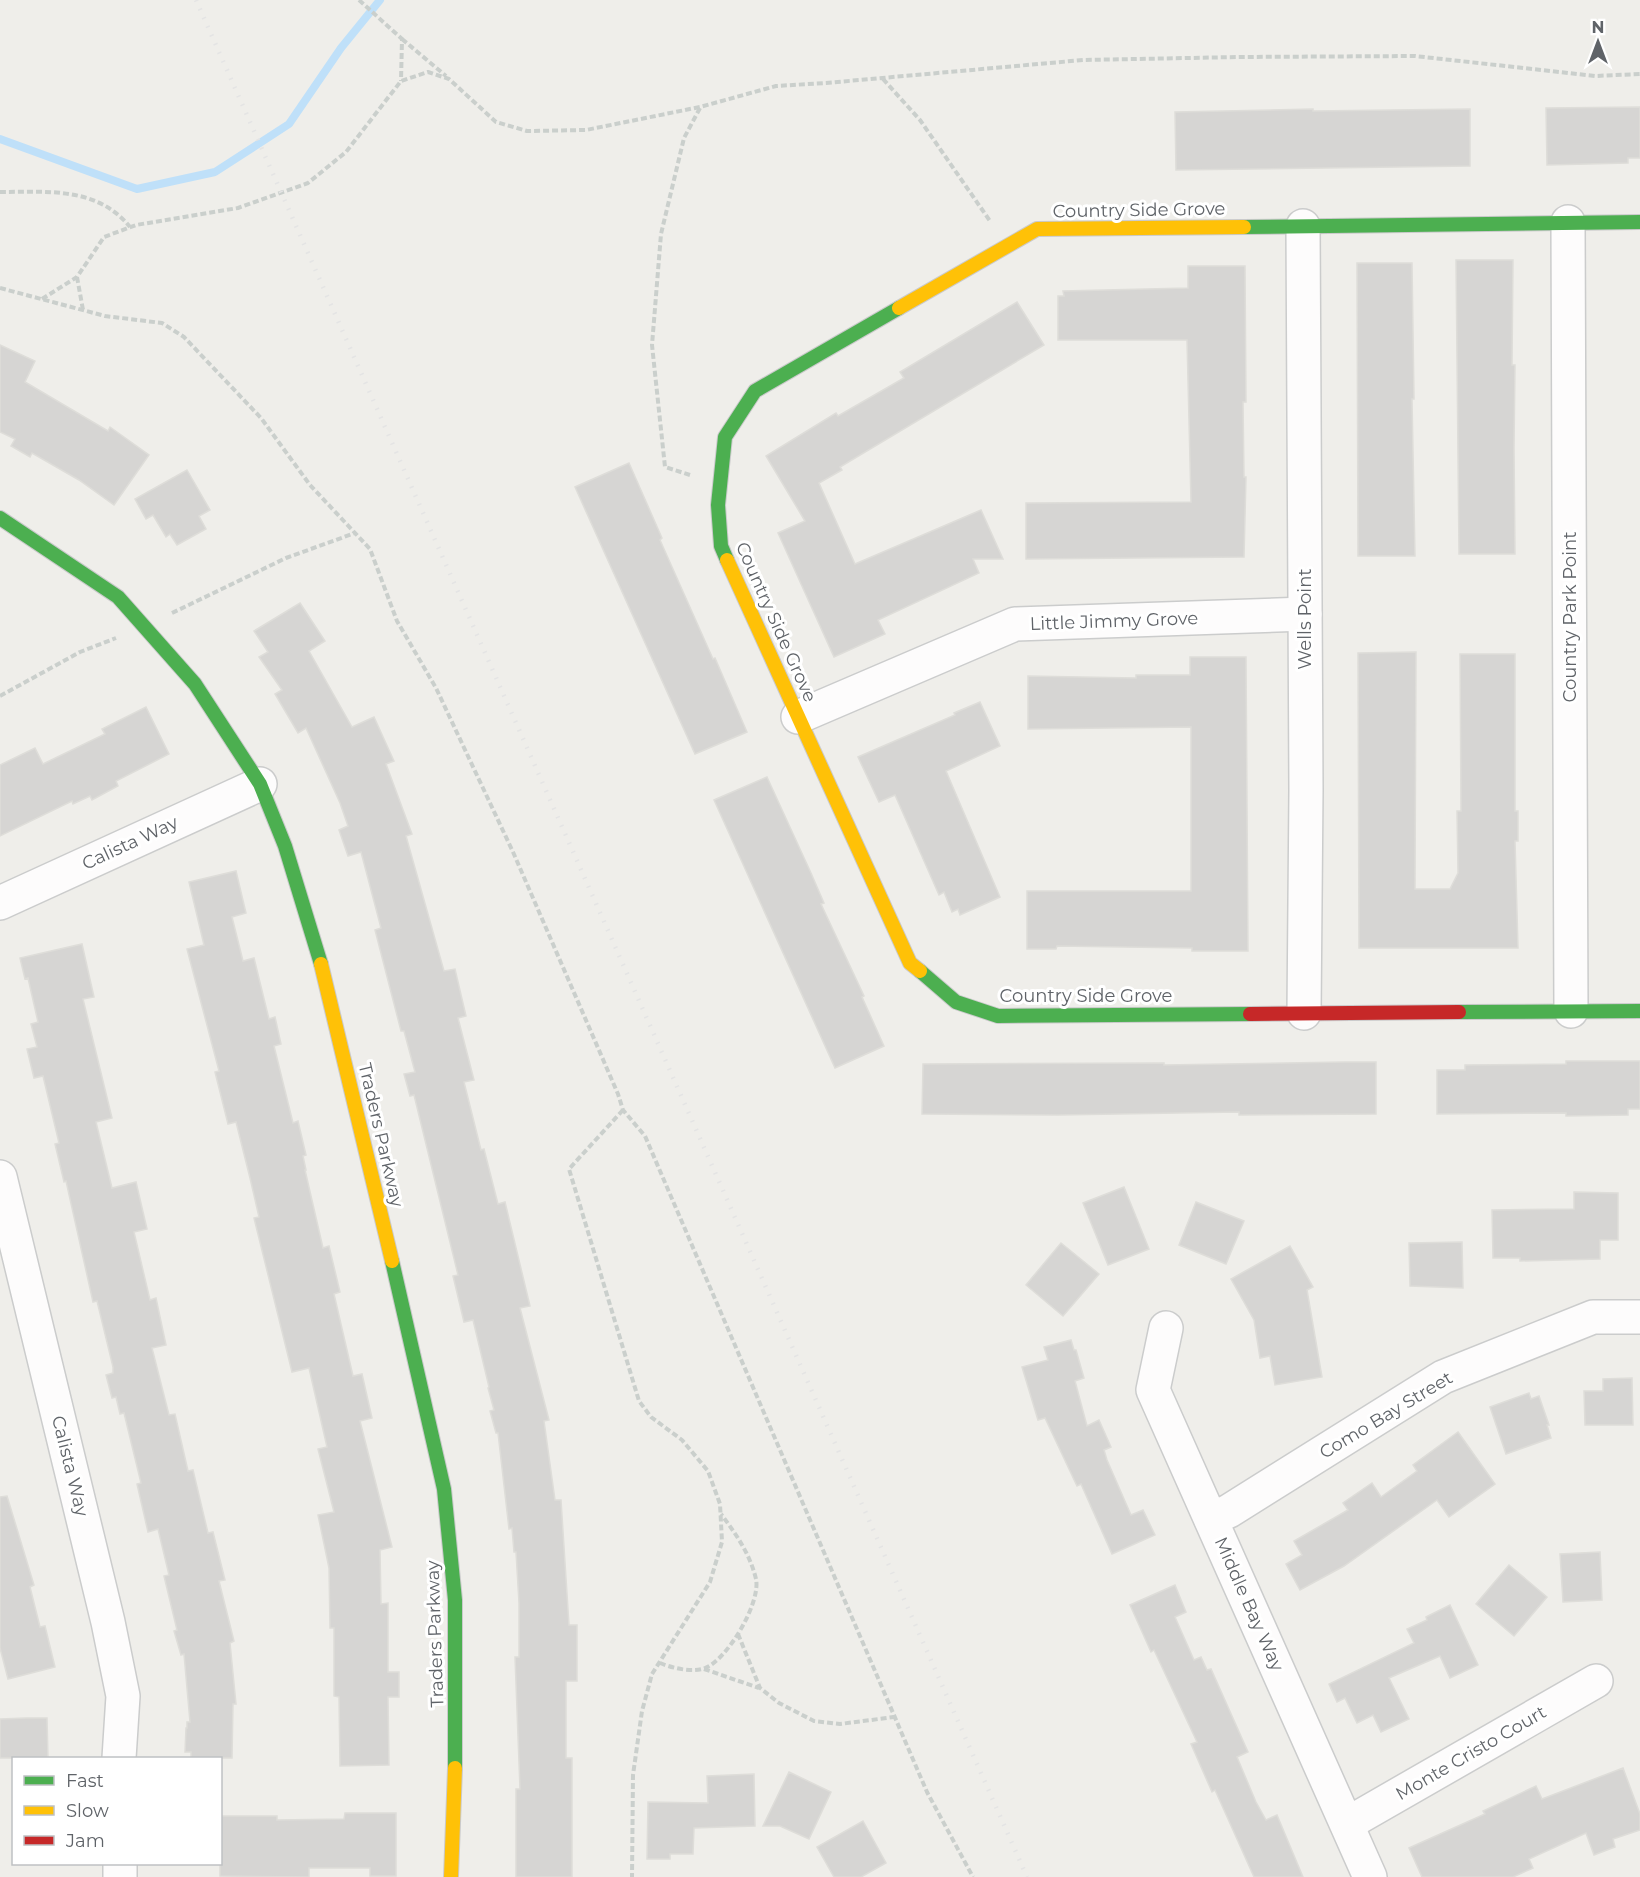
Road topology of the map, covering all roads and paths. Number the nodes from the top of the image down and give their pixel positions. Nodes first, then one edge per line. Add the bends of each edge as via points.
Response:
1 (359, 0) edge
2 (402, 39) junction
3 (1640, 74) edge
4 (883, 78) junction
5 (449, 79) junction
6 (401, 81) junction
7 (700, 107) junction
8 (0, 192) edge
9 (1569, 222) junction
10 (1640, 222) edge
11 (1303, 225) junction
12 (129, 227) junction
13 (1007, 246) junction
14 (77, 277) junction
15 (0, 288) edge
16 (42, 299) junction
17 (83, 310) junction
18 (720, 482) junction
19 (0, 518) edge
20 (355, 533) junction
21 (1305, 614) junction
22 (144, 626) junction
23 (0, 696) edge
24 (798, 717) junction
25 (260, 784) junction
26 (0, 903) edge
27 (1571, 1011) junction
28 (1640, 1011) edge
29 (1304, 1013) junction
30 (623, 1110) junction
31 (0, 1177) edge
32 (1640, 1317) edge
33 (1166, 1328) dead end
34 (720, 1514) junction
35 (1211, 1519) junction
36 (738, 1633) junction
37 (660, 1663) junction
38 (703, 1669) junction
39 (1596, 1682) dead end
40 (760, 1688) junction
41 (894, 1717) junction
42 (119, 1757) edge
43 (1347, 1824) junction
44 (451, 1877) edge
45 (632, 1877) edge
46 (973, 1877) edge
47 (1370, 1877) edge

1 - 2 path
2 - 5 path
2 - 6 path
3 - 4 path via 1595,76 1415,56 1083,60
4 - 7 path via 776,86
4 - 13 path via 920,120
5 - 6 path via 428,72
5 - 7 path via 496,122 527,131 586,129
6 - 12 path via 346,152 308,183 238,208
7 - 18 path via 684,138 661,234 652,345 665,467
8 - 12 path via 82,195 122,217
9 - 10 street, Country Side Grove
9 - 11 street, Country Side Grove
9 - 27 street, Country Park Point
11 - 13 street, Country Side Grove via 1037,229
11 - 21 street, Wells Point
12 - 14 path via 104,237
13 - 18 street, Country Side Grove via 755,391 724,437
14 - 16 path
14 - 17 path
15 - 16 path
16 - 17 path
17 - 20 path via 162,323 184,337 261,418 310,485
18 - 24 street, Country Side Grove via 721,546
19 - 22 street, Traders Parkway via 118,597
20 - 22 path via 286,558
20 - 30 path via 370,549 397,621 436,688 503,832
21 - 24 street, Little Jimmy Grove via 1015,624
21 - 29 street, Wells Point
22 - 23 path via 80,652
22 - 25 street, Traders Parkway via 195,684
24 - 29 street, Country Side Grove via 910,963 956,1002 998,1016
25 - 26 street, Calista Way
25 - 44 street, Traders Parkway via 285,846 322,967 444,1490 455,1600
27 - 28 street, Country Side Grove
27 - 29 street, Country Side Grove
30 - 34 path via 569,1169 639,1401 651,1418 682,1440 708,1471
30 - 41 path via 645,1136
31 - 42 street, Calista Way via 108,1622 123,1696
32 - 35 street, Como Bay Street via 1593,1317 1443,1377
33 - 35 street, Middle Bay Way via 1153,1390
34 - 36 path via 743,1543 757,1582 750,1612
34 - 37 path via 722,1542 710,1582
35 - 43 street, Middle Bay Way
36 - 38 path via 719,1661
36 - 40 path
37 - 38 path via 674,1668
37 - 45 path via 652,1674 642,1711 633,1775
38 - 40 path
39 - 43 street, Monte Cristo Court
40 - 41 path via 814,1721 840,1724
41 - 46 path via 927,1792
43 - 47 street, Middle Bay Way

